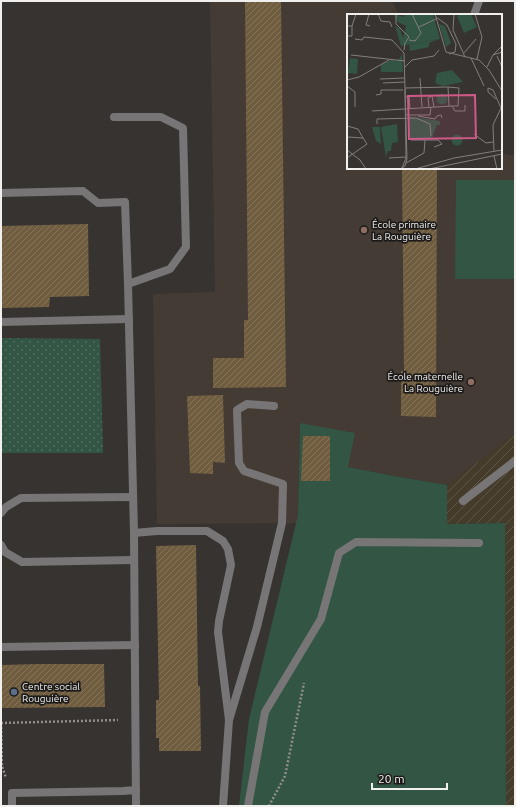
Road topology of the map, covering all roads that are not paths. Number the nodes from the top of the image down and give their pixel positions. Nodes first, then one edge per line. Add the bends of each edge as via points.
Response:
1 (479, 1) edge
2 (474, 14) edge
3 (114, 117) dead end
4 (1, 193) edge
5 (128, 284) junction
6 (129, 319) junction
7 (1, 322) edge
8 (274, 406) dead end
9 (515, 461) edge
10 (133, 497) junction
11 (463, 501) dead end
12 (1, 513) edge
13 (134, 533) junction
14 (479, 543) dead end
15 (1, 545) edge
16 (134, 560) junction
17 (135, 645) junction
18 (1, 647) edge
19 (229, 720) junction
20 (136, 790) junction
21 (12, 806) edge
22 (136, 806) edge
23 (223, 806) edge
24 (248, 806) edge

1 - 2 lane
3 - 5 lane via 161,117 183,128 186,247 170,269
4 - 5 lane via 83,191 98,202 125,202
5 - 6 lane
6 - 7 lane
6 - 10 lane
8 - 19 lane via 247,404 237,410 238,463 244,471 283,484 282,523 257,627
9 - 11 lane
10 - 12 lane via 21,498
10 - 13 lane
13 - 16 lane
13 - 19 lane via 207,532 223,541 228,549 230,565 218,632
14 - 24 lane via 356,542 339,553 321,619 265,712
15 - 16 lane via 5,552 22,562
16 - 17 lane
17 - 18 lane
17 - 20 lane
19 - 23 lane
20 - 21 lane via 12,793
20 - 22 lane

